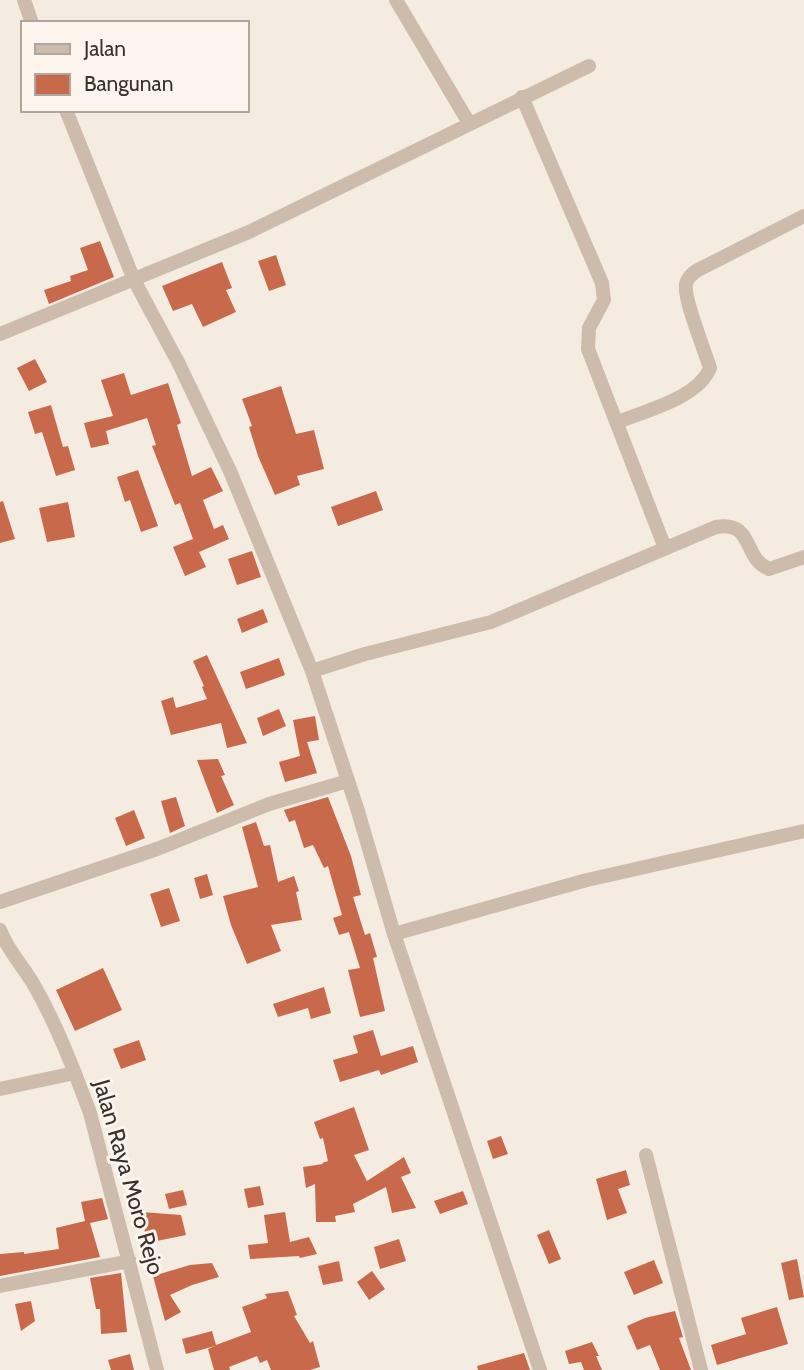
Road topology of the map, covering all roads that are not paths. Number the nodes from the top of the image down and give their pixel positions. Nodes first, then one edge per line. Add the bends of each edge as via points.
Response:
1 (24, 0) edge
2 (396, 0) edge
3 (31, 21) edge
4 (589, 66) dead end
5 (522, 97) junction
6 (67, 112) edge
7 (468, 123) junction
8 (804, 216) edge
9 (134, 280) junction
10 (0, 334) edge
11 (618, 422) junction
12 (665, 548) junction
13 (804, 556) edge
14 (312, 671) junction
15 (348, 781) junction
16 (804, 831) edge
17 (0, 902) edge
18 (0, 930) edge
19 (394, 934) junction
20 (75, 1073) junction
21 (0, 1089) edge
22 (646, 1154) dead end
23 (130, 1261) junction
24 (0, 1286) edge
25 (157, 1370) edge
26 (540, 1370) edge
27 (701, 1370) edge

1 - 3 street
2 - 7 street
4 - 5 street
5 - 7 street
5 - 11 street via 602,283 604,300 587,341
6 - 9 street
7 - 9 street via 249,232
8 - 11 street via 689,277 686,295 710,368 692,391
9 - 10 street
9 - 14 street via 225,459
11 - 12 street
12 - 13 street via 728,525 746,537 765,568
12 - 14 street via 491,622
14 - 15 street
15 - 17 street via 269,804 157,849
15 - 19 street
16 - 19 street via 587,880
18 - 20 street, Jalan Raya Moro Rejo via 33,984
19 - 26 street
20 - 21 street
20 - 23 street, Jalan Raya Moro Rejo
22 - 27 street
23 - 24 street
23 - 25 street, Jalan Raya Moro Rejo

